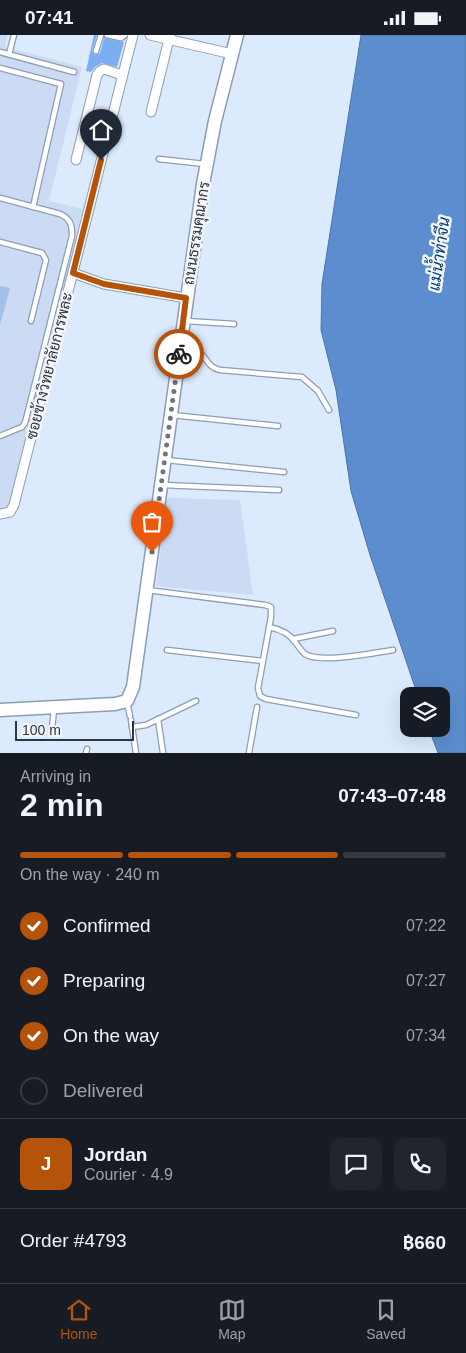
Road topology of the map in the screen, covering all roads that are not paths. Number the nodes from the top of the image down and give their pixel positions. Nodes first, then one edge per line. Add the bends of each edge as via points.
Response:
1 (14, 35) edge
2 (101, 35) edge
3 (107, 35) edge
4 (125, 35) edge
5 (133, 35) edge
6 (150, 35) edge
7 (237, 35) edge
8 (169, 37) edge
9 (96, 51) dead end
10 (0, 52) edge
11 (9, 54) junction
12 (232, 54) junction
13 (0, 68) edge
14 (74, 72) dead end
15 (122, 75) junction
16 (151, 112) dead end
17 (159, 159) dead end
18 (76, 161) dead end
19 (206, 164) junction
20 (0, 198) edge
21 (33, 207) junction
22 (0, 242) edge
23 (73, 273) junction
24 (186, 298) junction
25 (31, 321) dead end
26 (183, 321) junction
27 (234, 324) dead end
28 (179, 351) junction
29 (329, 410) dead end
30 (171, 415) junction
31 (278, 426) dead end
32 (0, 436) edge
33 (165, 460) junction
34 (284, 472) dead end
35 (161, 485) junction
36 (279, 490) dead end
37 (0, 514) edge
38 (146, 590) junction
39 (269, 627) junction
40 (333, 631) dead end
41 (294, 639) junction
42 (393, 650) dead end
43 (167, 651) dead end
44 (262, 661) junction
45 (127, 701) junction
46 (196, 701) dead end
47 (54, 707) junction
48 (258, 707) dead end
49 (0, 710) edge
50 (356, 715) dead end
51 (158, 719) junction
52 (132, 727) junction
53 (52, 729) dead end
54 (136, 753) edge
55 (163, 753) edge
56 (249, 753) edge

1 - 11 lane
2 - 9 lane
3 - 4 lane via 120,39
5 - 15 street, ซอยข้างวิทยาลัยการพละ
6 - 8 street
7 - 12 street, ถนนธรรมคุณากร
8 - 12 street
8 - 16 street
10 - 11 lane
11 - 14 lane
12 - 19 street, ถนนธรรมคุณากร
13 - 21 lane via 61,84
15 - 18 street via 104,69 97,75
15 - 23 street, ซอยข้างวิทยาลัยการพละ
17 - 19 lane
19 - 24 street, ถนนธรรมคุณากร
20 - 21 lane
21 - 32 lane via 67,217 72,236 25,423
22 - 25 lane via 42,253 46,260
23 - 24 street via 104,284
23 - 37 street, ซอยข้างวิทยาลัยการพละ via 14,505 10,512
24 - 26 street, ถนนธรรมคุณากร
26 - 27 lane
26 - 28 street, ถนนธรรมคุณากร
28 - 29 lane via 198,352 209,365 220,370 302,377 318,391
28 - 30 street, ถนนธรรมคุณากร
30 - 31 lane
30 - 33 street, ถนนธรรมคุณากร
33 - 34 lane
33 - 35 street, ถนนธรรมคุณากร
35 - 36 lane
35 - 38 street, ถนนธรรมคุณากร
38 - 39 lane via 265,605 272,610
38 - 45 street, ถนนธรรมคุณากร via 133,687
39 - 41 lane
39 - 44 lane
40 - 41 lane
41 - 42 lane via 304,653 326,659
43 - 44 lane
44 - 50 lane via 260,697
45 - 47 street
45 - 52 lane
46 - 51 lane
47 - 49 street
47 - 53 lane
48 - 56 lane
51 - 52 lane
51 - 55 lane
52 - 54 lane

